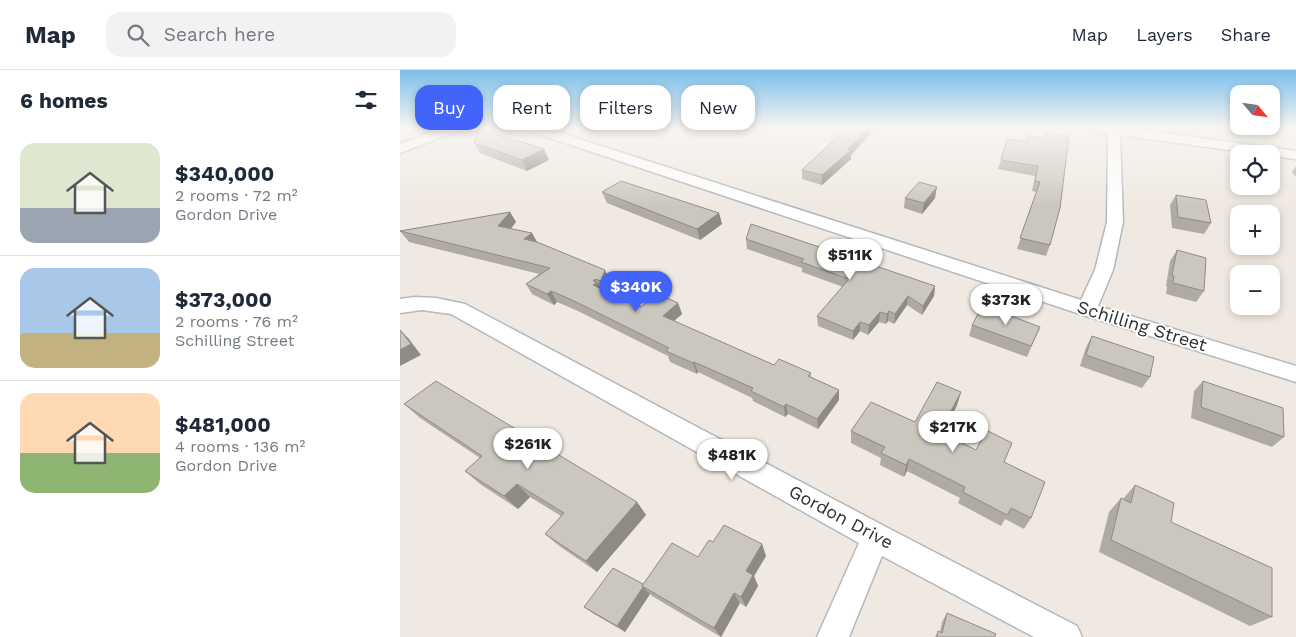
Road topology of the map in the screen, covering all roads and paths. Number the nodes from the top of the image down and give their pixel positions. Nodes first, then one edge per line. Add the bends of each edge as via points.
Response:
1 (614, 154) edge
2 (1109, 154) edge
3 (400, 306) edge
4 (1087, 309) junction
5 (1296, 374) edge
6 (876, 537) junction
7 (833, 637) edge
8 (1066, 637) edge

1 - 4 street, Schilling Street
2 - 4 street via 1115,222 1104,270
3 - 6 street, Gordon Drive via 437,303 458,309
4 - 5 street, Schilling Street
6 - 7 street
6 - 8 street, Gordon Drive

